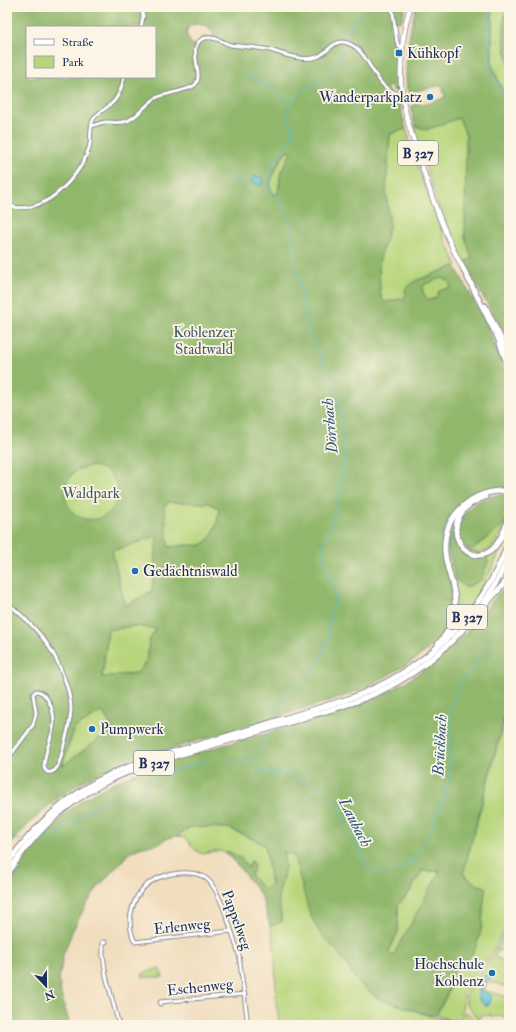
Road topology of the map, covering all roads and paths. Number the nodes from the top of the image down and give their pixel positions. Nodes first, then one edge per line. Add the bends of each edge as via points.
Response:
1 (142, 7) edge
2 (392, 7) edge
3 (410, 7) edge
4 (141, 26) edge
5 (403, 47) junction
6 (124, 78) edge
7 (402, 94) junction
8 (92, 126) junction
9 (7, 205) edge
10 (464, 270) junction
11 (509, 355) edge
12 (509, 369) edge
13 (509, 491) edge
14 (509, 494) edge
15 (509, 519) edge
16 (509, 541) edge
17 (509, 556) edge
18 (509, 578) edge
19 (7, 602) edge
20 (477, 613) junction
21 (428, 655) junction
22 (304, 715) junction
23 (7, 760) edge
24 (7, 864) edge
25 (7, 875) edge
26 (231, 931) junction
27 (106, 942) dead end
28 (135, 942) joint
29 (244, 994) junction
30 (160, 1004) dead end
31 (119, 1025) edge
32 (248, 1025) edge

1 - 4 street
2 - 5 street via 397,42 399,47
3 - 5 main road, B 327
5 - 7 main road, B 327
6 - 8 street via 117,97 96,116
7 - 8 street via 389,90 360,51 346,43 337,43 320,56 308,59 230,44 208,37 200,40 198,45 198,79 194,86 158,97 128,121
7 - 10 main road, B 327 via 430,192
8 - 9 street via 85,160 70,180 51,198 26,208
10 - 11 highway, B 327 via 491,316
10 - 12 highway, B 327 via 498,338
13 - 21 highway via 490,492 469,500 452,519 445,537 444,552 453,586 455,607 449,628
14 - 15 highway via 495,494 480,499 465,509 455,528 457,540 468,552 486,553 498,544
16 - 21 highway, B 327 via 489,586 476,606 455,631
17 - 20 highway, B 327
18 - 20 highway
19 - 23 street via 48,645 62,672 71,709 63,750 54,771 47,772 44,768 54,722 50,704 40,691 35,691 33,695 36,710 33,725
20 - 22 highway, B 327 via 445,649 407,677 365,698
21 - 22 highway, B 327 via 376,688
22 - 24 highway, B 327 via 155,758 103,778 59,807 31,834
22 - 25 highway, B 327 via 269,730 140,767 102,784 53,819 23,852
26 - 28 street, Erlenweg
26 - 28 street, Pappelweg via 217,894 208,880 204,876 190,872 163,876 144,887 131,910 132,936
26 - 29 street, Pappelweg via 239,955
27 - 31 street via 103,942 104,967
29 - 30 street, Eschenweg via 174,1000
29 - 32 street, Pappelweg

